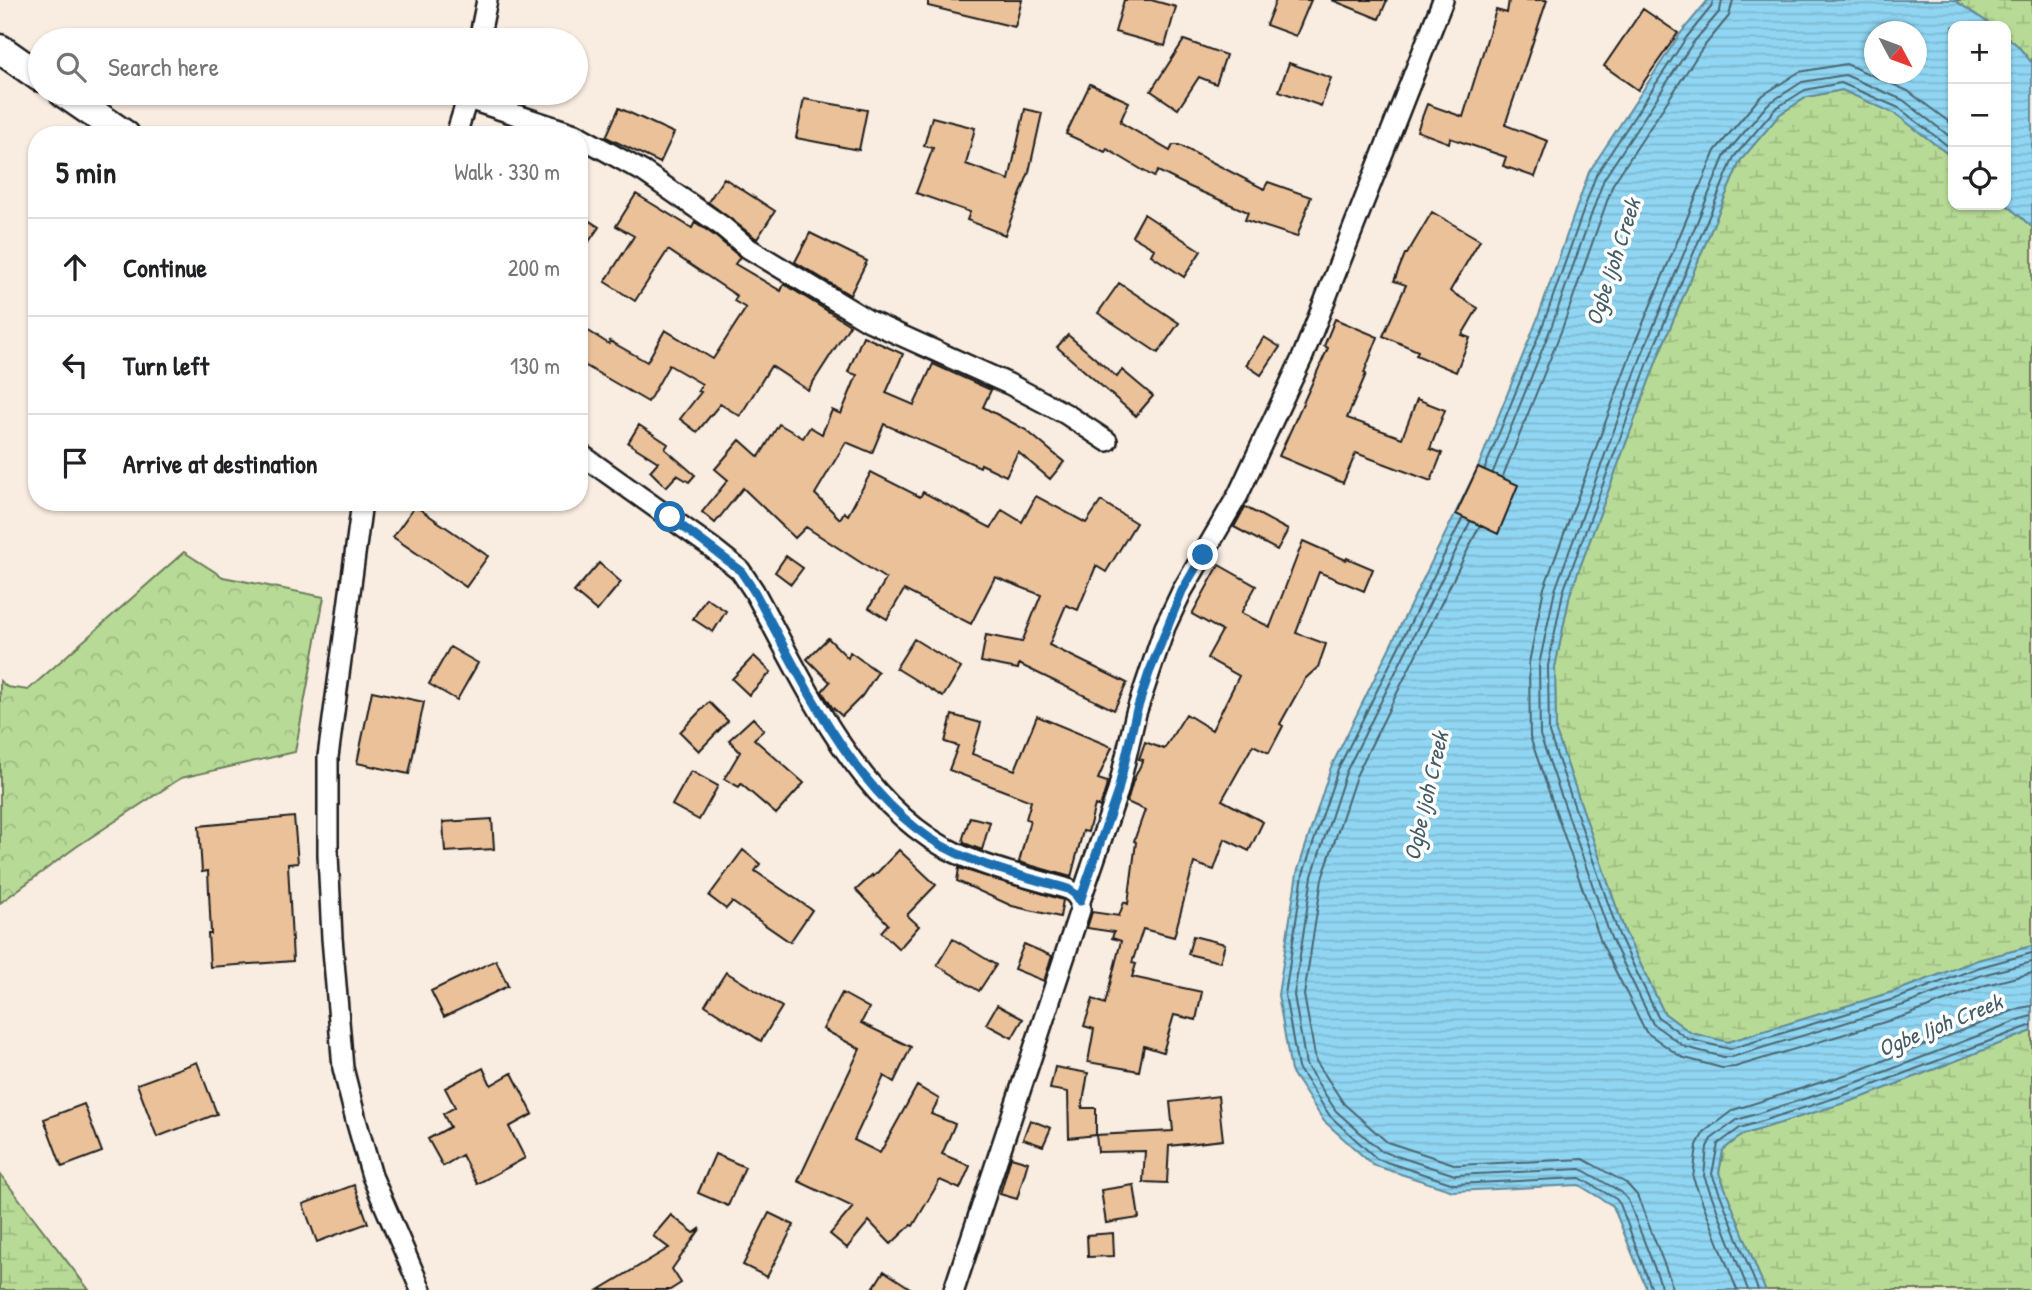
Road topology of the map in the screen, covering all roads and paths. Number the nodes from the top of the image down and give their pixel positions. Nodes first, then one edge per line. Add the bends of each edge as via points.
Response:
1 (487, 0) edge
2 (1443, 0) edge
3 (481, 28) edge
4 (0, 49) edge
5 (28, 69) edge
6 (81, 105) edge
7 (466, 105) edge
8 (494, 105) edge
9 (112, 126) edge
10 (459, 126) edge
11 (553, 126) edge
12 (588, 141) edge
13 (1107, 441) dead end
14 (588, 460) edge
15 (361, 511) edge
16 (1080, 901) junction
17 (421, 1290) edge
18 (954, 1290) edge

1 - 3 street
2 - 16 street via 1303,356 1238,495 1165,627 1136,713 1118,791
4 - 5 street
6 - 9 street
7 - 10 street
8 - 11 street
12 - 13 street via 644,172 748,248 869,321 1009,384
14 - 16 street via 740,570 855,764 915,826 956,853 1068,889
15 - 17 street via 328,757 332,938 343,1068 372,1176
16 - 18 street

